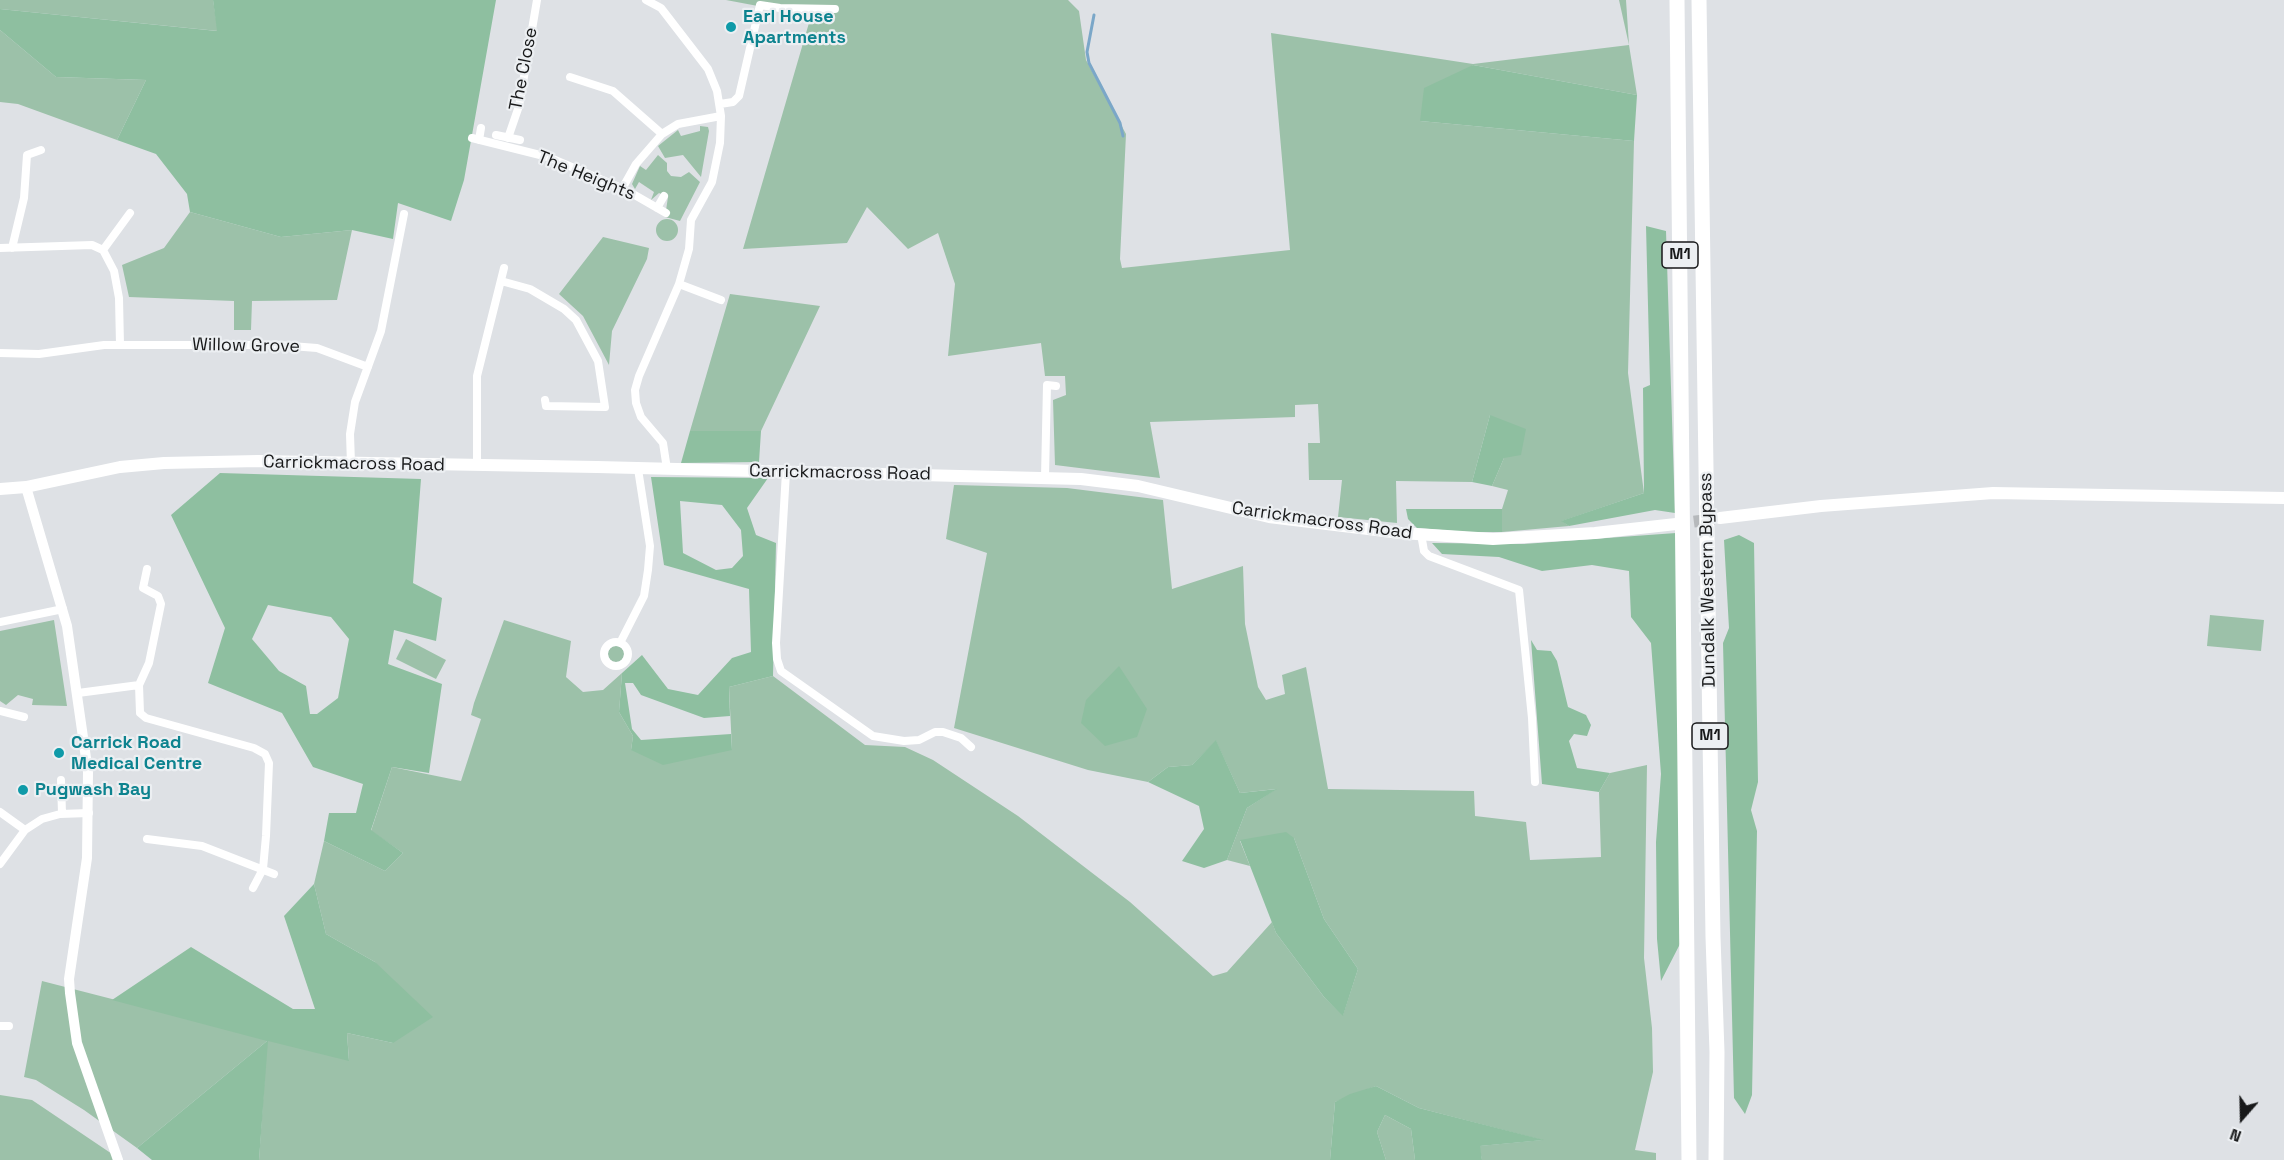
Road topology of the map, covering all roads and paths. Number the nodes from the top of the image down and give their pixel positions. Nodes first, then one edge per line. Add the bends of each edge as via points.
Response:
1 (537, 0) edge
2 (646, 0) edge
3 (1677, 0) edge
4 (1700, 0) edge
5 (835, 9) dead end
6 (570, 77) dead end
7 (720, 104) junction
8 (721, 116) junction
9 (481, 128) dead end
10 (662, 134) junction
11 (496, 135) dead end
12 (508, 138) junction
13 (520, 140) dead end
14 (41, 150) dead end
15 (622, 189) junction
16 (664, 196) dead end
17 (657, 208) junction
18 (130, 213) dead end
19 (666, 213) dead end
20 (404, 214) dead end
21 (0, 248) edge
22 (12, 248) junction
23 (103, 250) junction
24 (504, 268) dead end
25 (501, 281) junction
26 (679, 284) junction
27 (721, 300) dead end
28 (120, 345) junction
29 (0, 353) edge
30 (368, 367) junction
31 (1056, 386) dead end
32 (545, 400) dead end
33 (351, 464) junction
34 (477, 466) junction
35 (638, 469) junction
36 (667, 469) junction
37 (786, 472) junction
38 (1046, 477) junction
39 (26, 487) junction
40 (0, 489) edge
41 (2284, 498) edge
42 (1720, 518) tunnel mouth
43 (1681, 523) junction
44 (1421, 534) junction
45 (147, 569) dead end
46 (63, 609) junction
47 (0, 622) edge
48 (620, 642) dead end
49 (139, 685) junction
50 (78, 693) junction
51 (0, 711) edge
52 (24, 717) dead end
53 (971, 747) dead end
54 (62, 780) dead end
55 (1535, 782) dead end
56 (0, 812) edge
57 (89, 813) junction
58 (62, 814) junction
59 (25, 830) junction
60 (147, 839) dead end
61 (0, 864) edge
62 (263, 869) junction
63 (274, 874) dead end
64 (253, 888) dead end
65 (118, 1160) edge
66 (1689, 1160) edge
67 (1716, 1160) edge

1 - 12 street, The Close via 519,106
2 - 7 street via 661,8 708,69
3 - 43 highway, Dundalk Western Bypass / M1
4 - 67 highway, Dundalk Western Bypass / M1
5 - 7 street via 760,4 740,96
6 - 10 street via 612,91
7 - 8 street
8 - 10 street via 678,124
8 - 26 street via 715,171 691,220 689,249
9 - 15 street, The Heights via 476,139 548,157
10 - 15 street via 636,164
11 - 12 street
12 - 13 street
14 - 22 street via 27,155 24,198
15 - 17 street, The Heights
16 - 17 street, The Heights
17 - 19 street, The Heights
18 - 23 street
20 - 30 street via 381,331
21 - 22 street
22 - 23 street via 92,245
23 - 28 street via 114,271
24 - 25 street
25 - 32 street via 530,289 564,309 576,320 598,361 605,407 546,406
25 - 34 street via 477,376
26 - 27 street
26 - 36 street via 635,390 641,417 663,443
28 - 29 street, Willow Grove via 39,354
28 - 30 street, Willow Grove via 317,348
30 - 33 street via 355,402
31 - 38 street via 1047,386
33 - 34 main road, Carrickmacross Road
33 - 39 main road, Carrickmacross Road via 158,463
34 - 35 main road, Carrickmacross Road
35 - 36 main road, Carrickmacross Road
35 - 48 street via 650,546 648,570 644,596
36 - 37 main road, Carrickmacross Road
37 - 38 main road, Carrickmacross Road
37 - 53 street via 776,642 781,671 873,736 919,740 943,732 961,738
38 - 44 main road, Carrickmacross Road via 1138,486 1269,517
39 - 40 main road, Carrickmacross Road
39 - 46 street
41 - 42 main road via 1993,493
43 - 44 main road, Carrickmacross Road via 1493,539
43 - 66 highway, Dundalk Western Bypass / M1
44 - 55 street via 1429,556 1519,590
45 - 49 street via 143,588 158,596 161,604 149,663
46 - 47 street
46 - 50 street
49 - 50 street
49 - 62 street via 140,713 146,718 265,754 269,763
50 - 57 street
51 - 52 street
54 - 58 street
56 - 59 street
57 - 58 street
57 - 65 street via 85,881 70,993 77,1043
58 - 59 street via 42,819
59 - 61 street
60 - 62 street via 202,846
62 - 63 street
62 - 64 street

